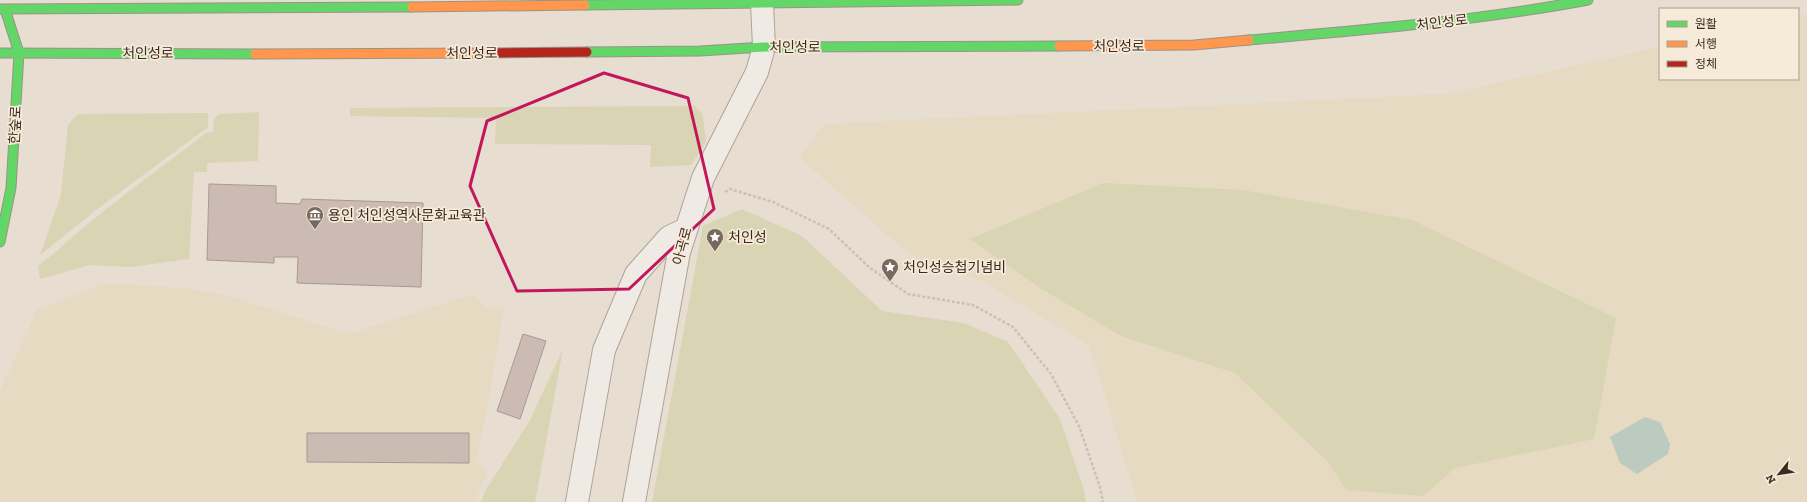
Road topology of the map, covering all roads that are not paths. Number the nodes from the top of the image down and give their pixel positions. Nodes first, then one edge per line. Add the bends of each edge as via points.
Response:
1 (1018, 0) edge
2 (1588, 0) edge
3 (762, 2) junction
4 (3, 9) edge
5 (764, 47) junction
6 (0, 53) edge
7 (19, 53) junction
8 (689, 220) junction
9 (0, 242) edge
10 (576, 502) edge
11 (634, 502) edge

1 - 3 main road
2 - 5 main road, 처인성로 via 1528,11 1410,26 1194,45
3 - 4 main road via 246,9
3 - 5 street, 아곡로
4 - 7 main road, 한숲로
5 - 7 main road, 처인성로 via 700,51 368,54
5 - 8 street, 아곡로 via 757,72 703,178
6 - 7 main road, 처인성로
7 - 9 main road, 한숲로 via 11,188
8 - 10 street via 669,237 636,274 604,350
8 - 11 street, 아곡로 via 679,252

